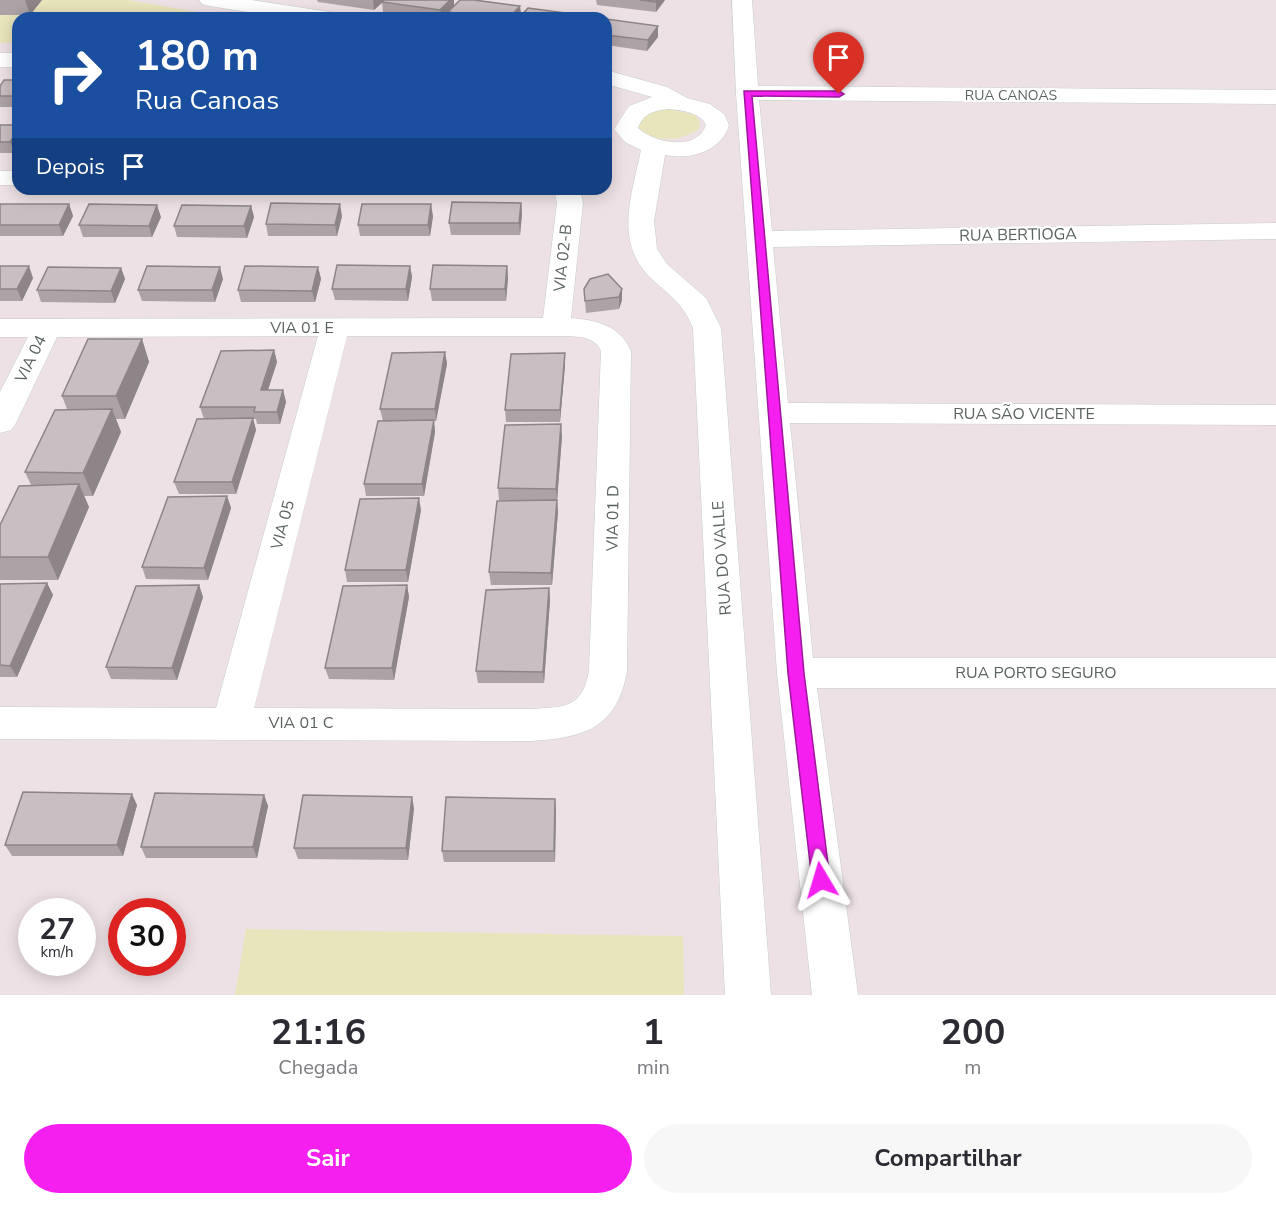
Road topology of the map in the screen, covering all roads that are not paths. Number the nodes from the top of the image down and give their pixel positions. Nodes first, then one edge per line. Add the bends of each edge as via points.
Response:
1 (209, 0) edge
2 (742, 0) edge
3 (290, 12) edge
4 (612, 79) edge
5 (747, 93) junction
6 (1276, 97) edge
7 (682, 103) junction
8 (653, 104) junction
9 (623, 121) edge
10 (568, 195) edge
11 (1276, 231) edge
12 (760, 239) junction
13 (0, 328) edge
14 (47, 328) junction
15 (335, 328) junction
16 (556, 328) junction
17 (604, 334) joint
18 (773, 413) junction
19 (1276, 415) edge
20 (0, 423) edge
21 (796, 673) junction
22 (1276, 673) edge
23 (598, 705) joint
24 (0, 723) edge
25 (231, 723) junction
26 (748, 995) edge
27 (835, 995) edge

1 - 3 street
2 - 5 street
4 - 7 street
5 - 6 street, RUA CANOAS
5 - 12 street
7 - 8 street
7 - 9 street via 715,118 715,133 684,148
8 - 9 street
8 - 9 street via 629,102
9 - 26 street, RUA DO VALLE via 643,218 643,249 648,260 699,306 708,328
10 - 16 street, VIA 02-B
11 - 12 street, RUA BERTIOGA
12 - 18 street
13 - 14 street, VIA 01 E
14 - 15 street, VIA 01 E
14 - 20 street, VIA 04
15 - 16 street, VIA 01 E
15 - 25 street, VIA 05
16 - 17 street, VIA 01 E via 581,328
17 - 23 street, VIA 01 D via 616,351 610,640 606,690
18 - 19 street, RUA SÃO VICENTE
18 - 21 street
21 - 22 street, RUA PORTO SEGURO
21 - 27 street
23 - 25 street, VIA 01 C via 585,716 555,723
24 - 25 street, VIA 01 C

